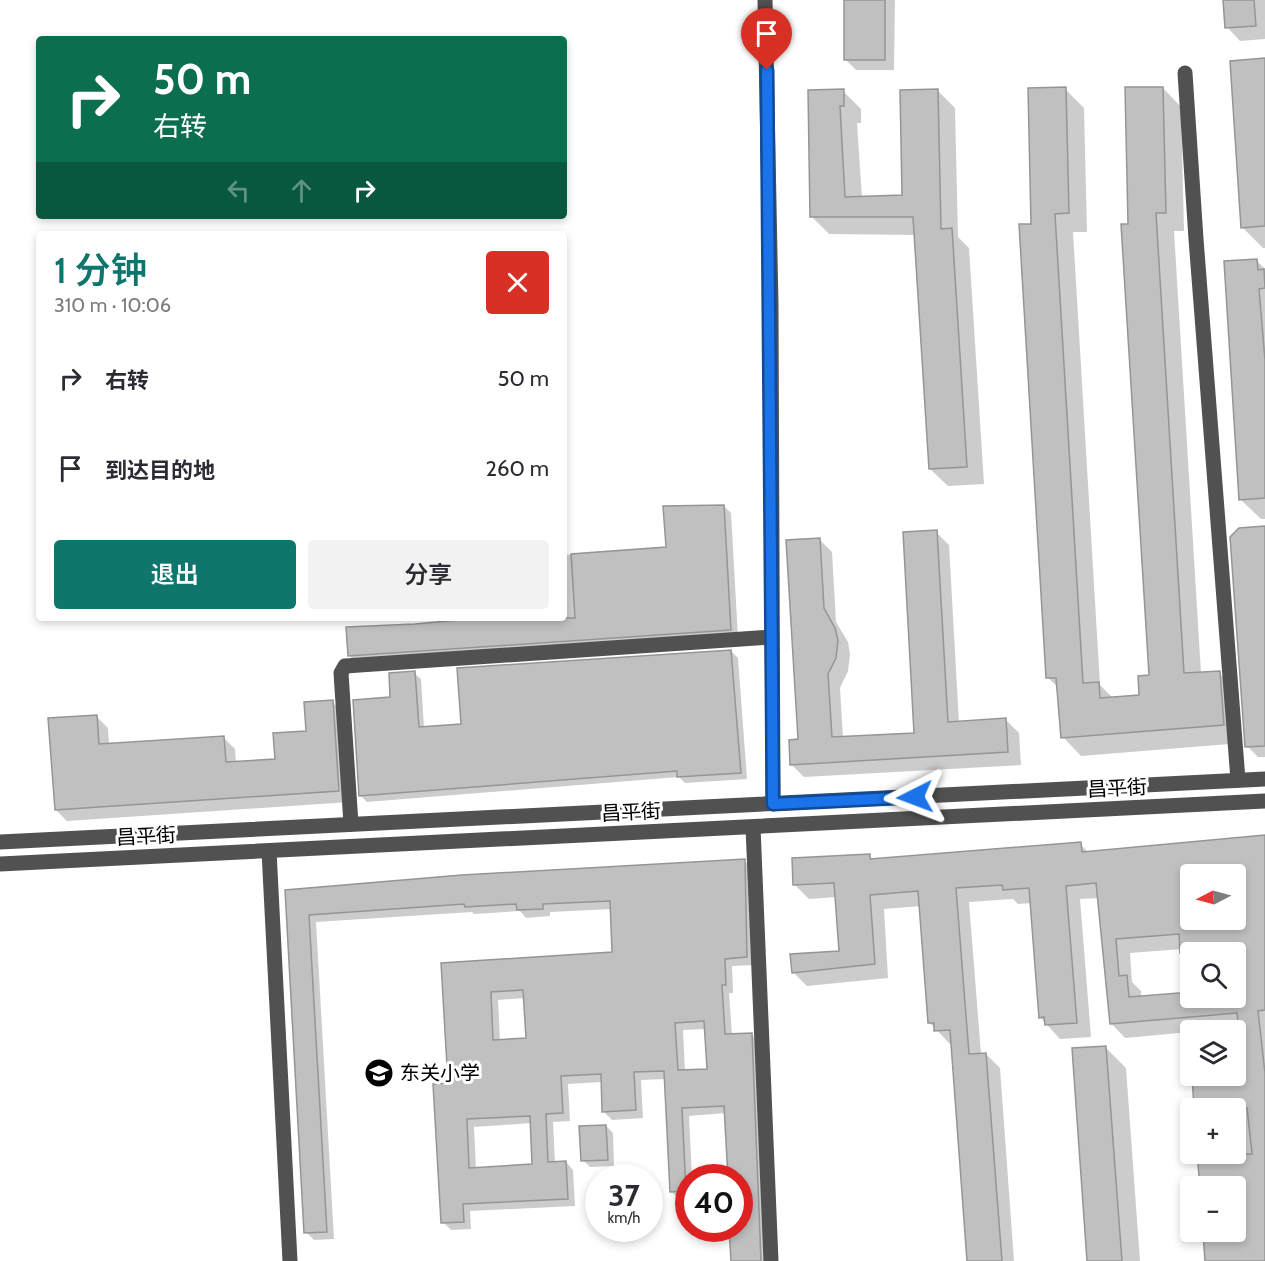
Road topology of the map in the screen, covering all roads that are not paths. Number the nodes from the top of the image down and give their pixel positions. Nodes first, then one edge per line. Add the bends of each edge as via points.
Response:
1 (765, 0) edge
2 (1185, 73) dead end
3 (772, 637) junction
4 (1265, 779) edge
5 (1238, 780) junction
6 (1265, 801) edge
7 (773, 804) junction
8 (351, 824) junction
9 (753, 827) junction
10 (0, 842) edge
11 (269, 851) junction
12 (0, 864) edge
13 (290, 1261) edge
14 (771, 1261) edge

1 - 3 street
2 - 5 street
3 - 7 street
3 - 8 street via 345,666 341,673
4 - 5 street, 昌平街
5 - 7 street, 昌平街
6 - 9 street, 昌平街
7 - 8 street, 昌平街
8 - 10 street, 昌平街
9 - 11 street, 昌平街
9 - 14 street
11 - 12 street, 昌平街
11 - 13 street

